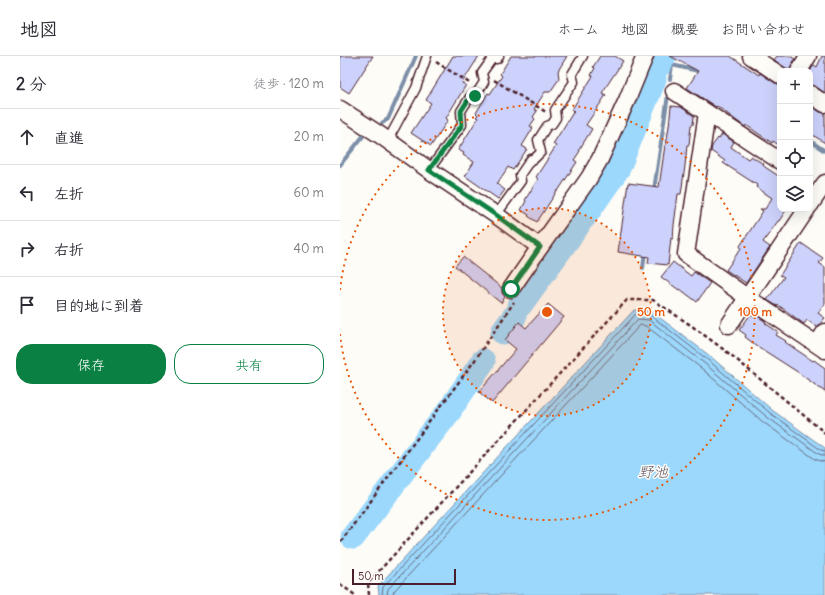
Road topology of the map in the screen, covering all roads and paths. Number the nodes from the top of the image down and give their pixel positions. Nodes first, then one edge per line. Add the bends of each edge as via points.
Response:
1 (499, 56) edge
2 (582, 56) edge
3 (645, 56) edge
4 (752, 56) edge
5 (808, 56) edge
6 (431, 58) edge
7 (801, 68) edge
8 (482, 73) junction
9 (777, 73) edge
10 (480, 89) junction
11 (674, 91) dead end
12 (813, 96) edge
13 (825, 104) edge
14 (340, 109) edge
15 (707, 113) junction
16 (556, 118) junction
17 (388, 140) junction
18 (777, 159) edge
19 (429, 170) junction
20 (820, 186) edge
21 (813, 199) edge
22 (805, 212) edge
23 (496, 215) junction
24 (540, 247) junction
25 (515, 292) joint
26 (748, 298) junction
27 (730, 325) dead end
28 (822, 342) edge
29 (825, 433) edge
30 (340, 541) edge
31 (340, 584) edge
32 (355, 595) edge
33 (369, 595) edge

1 - 8 lane via 496,60 492,59
2 - 16 lane via 572,74 574,82 555,110
3 - 24 street via 600,159
4 - 9 street
5 - 7 street
6 - 10 path
6 - 17 lane
8 - 10 lane via 484,82
8 - 16 path
10 - 19 lane via 475,96 470,97 461,111 462,125
11 - 15 street
12 - 13 street
14 - 17 street
15 - 18 street
15 - 26 street via 686,254
16 - 23 lane via 538,140 541,152 531,159 520,175 521,181
17 - 19 street
19 - 23 street
20 - 21 street
22 - 26 street
23 - 24 street
24 - 25 street
25 - 30 path via 475,360
26 - 27 street
26 - 28 street
29 - 33 path via 692,326 653,300 627,300 368,583
31 - 32 path

